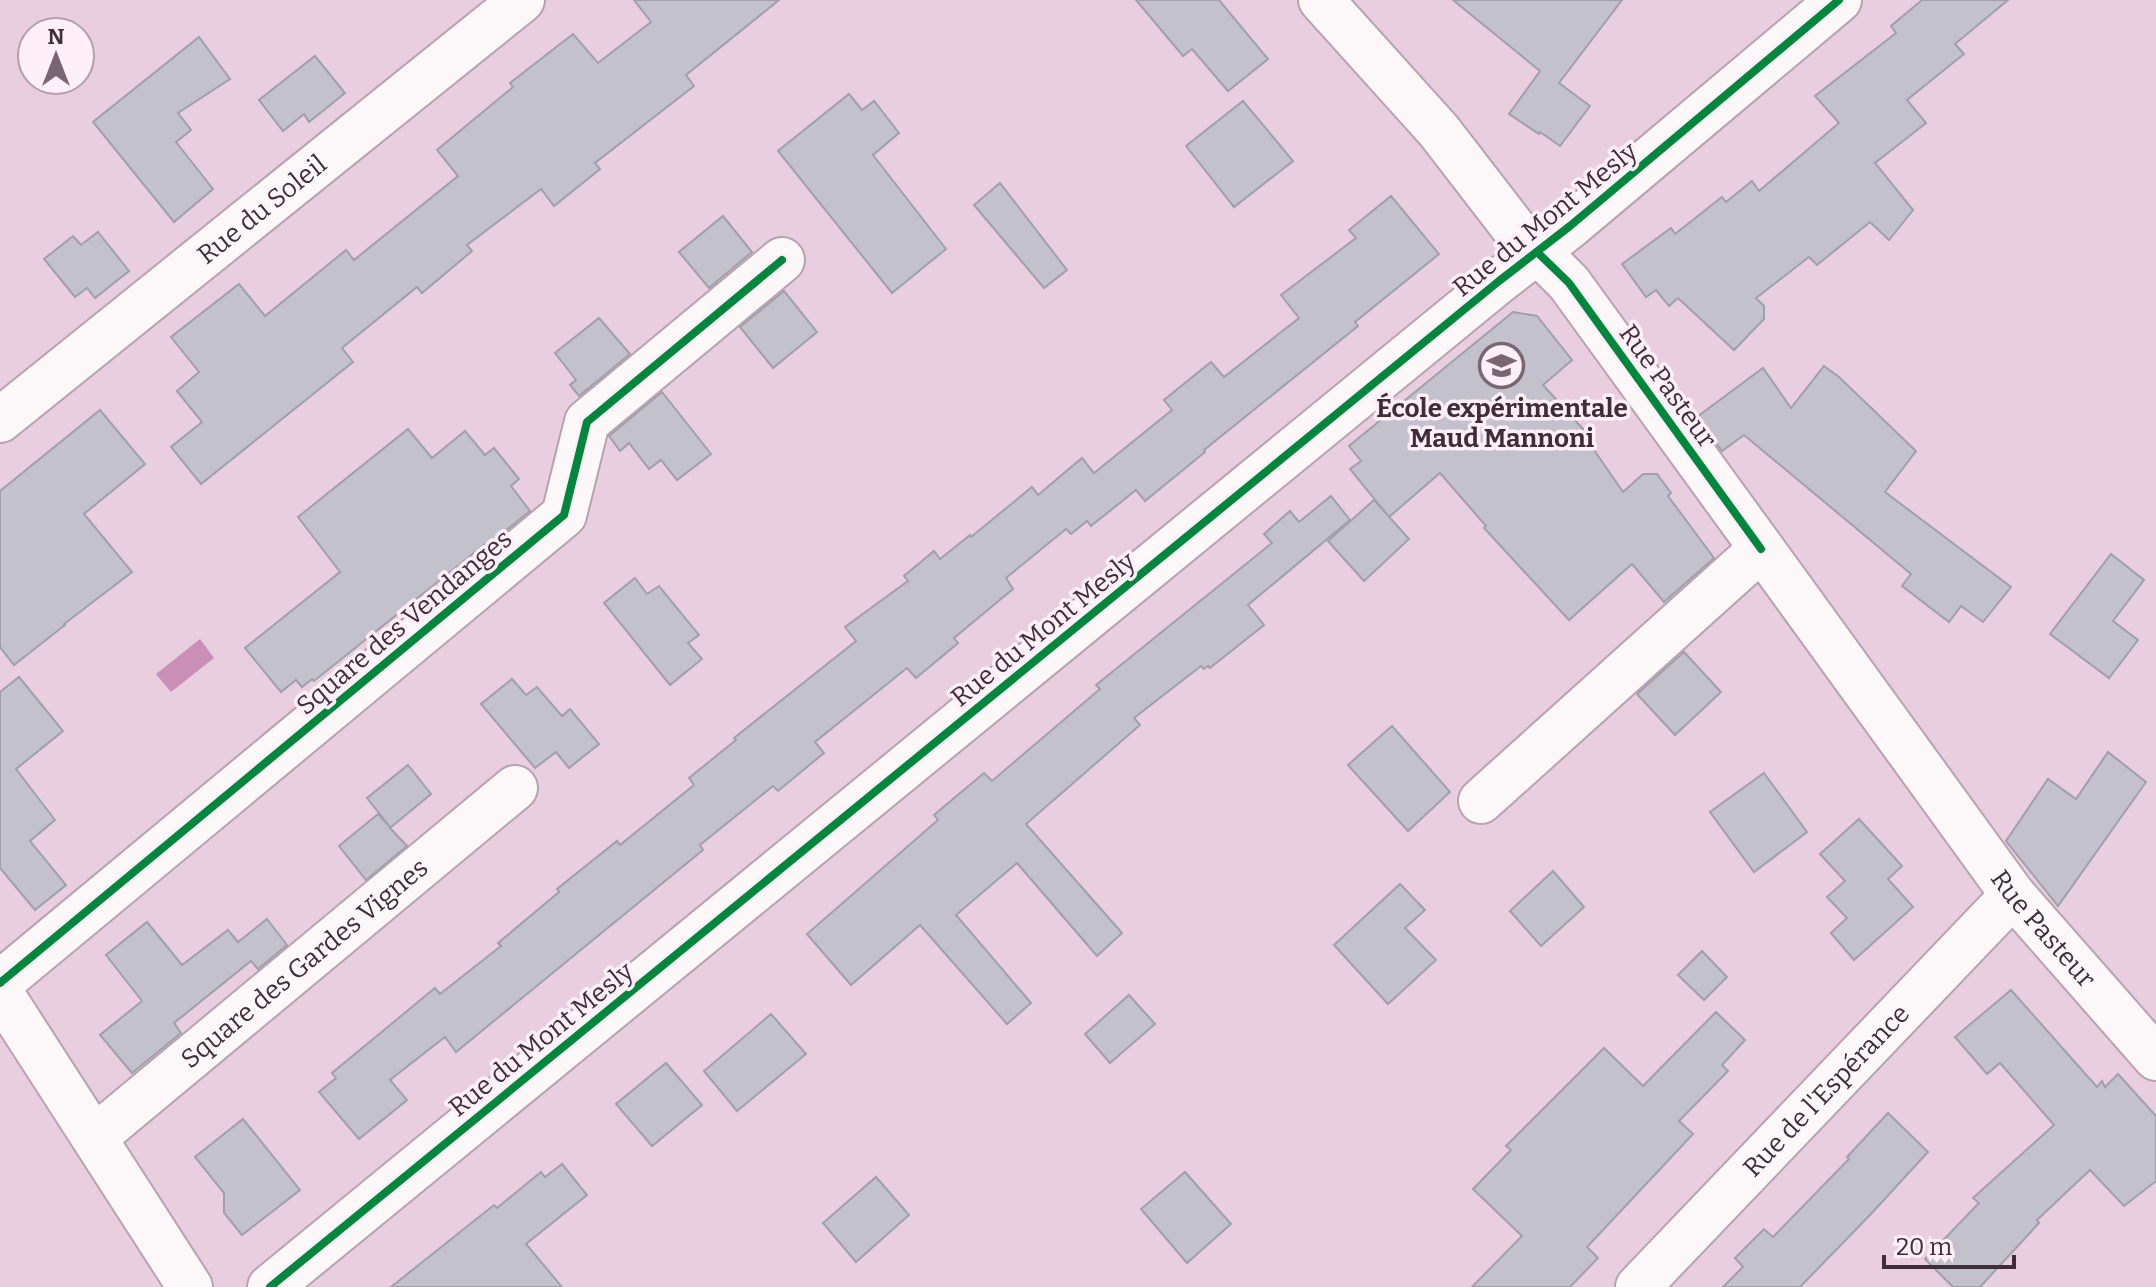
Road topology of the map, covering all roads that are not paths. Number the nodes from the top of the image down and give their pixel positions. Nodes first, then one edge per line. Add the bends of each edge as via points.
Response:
1 (522, 0) edge
2 (1321, 0) edge
3 (1839, 0) edge
4 (1537, 252) junction
5 (782, 260) dead end
6 (0, 420) edge
7 (1761, 549) junction
8 (515, 788) dead end
9 (1481, 801) dead end
10 (2013, 895) junction
11 (0, 983) edge
12 (0, 992) edge
13 (2156, 1058) edge
14 (95, 1137) junction
15 (190, 1287) edge
16 (270, 1287) edge
17 (1638, 1287) edge

1 - 6 street, Rue du Soleil
2 - 4 street, Rue Pasteur via 1439,131
3 - 4 street, Rue du Mont Mesly
4 - 7 street, Rue Pasteur via 1569,283
4 - 16 street, Rue du Mont Mesly
5 - 11 street, Square des Vendanges via 587,422 564,515
7 - 9 street
7 - 10 street, Rue Pasteur
8 - 14 street, Square des Gardes Vignes
10 - 13 street, Rue Pasteur
10 - 17 street, Rue de l'Espérance
12 - 14 street
14 - 15 street

